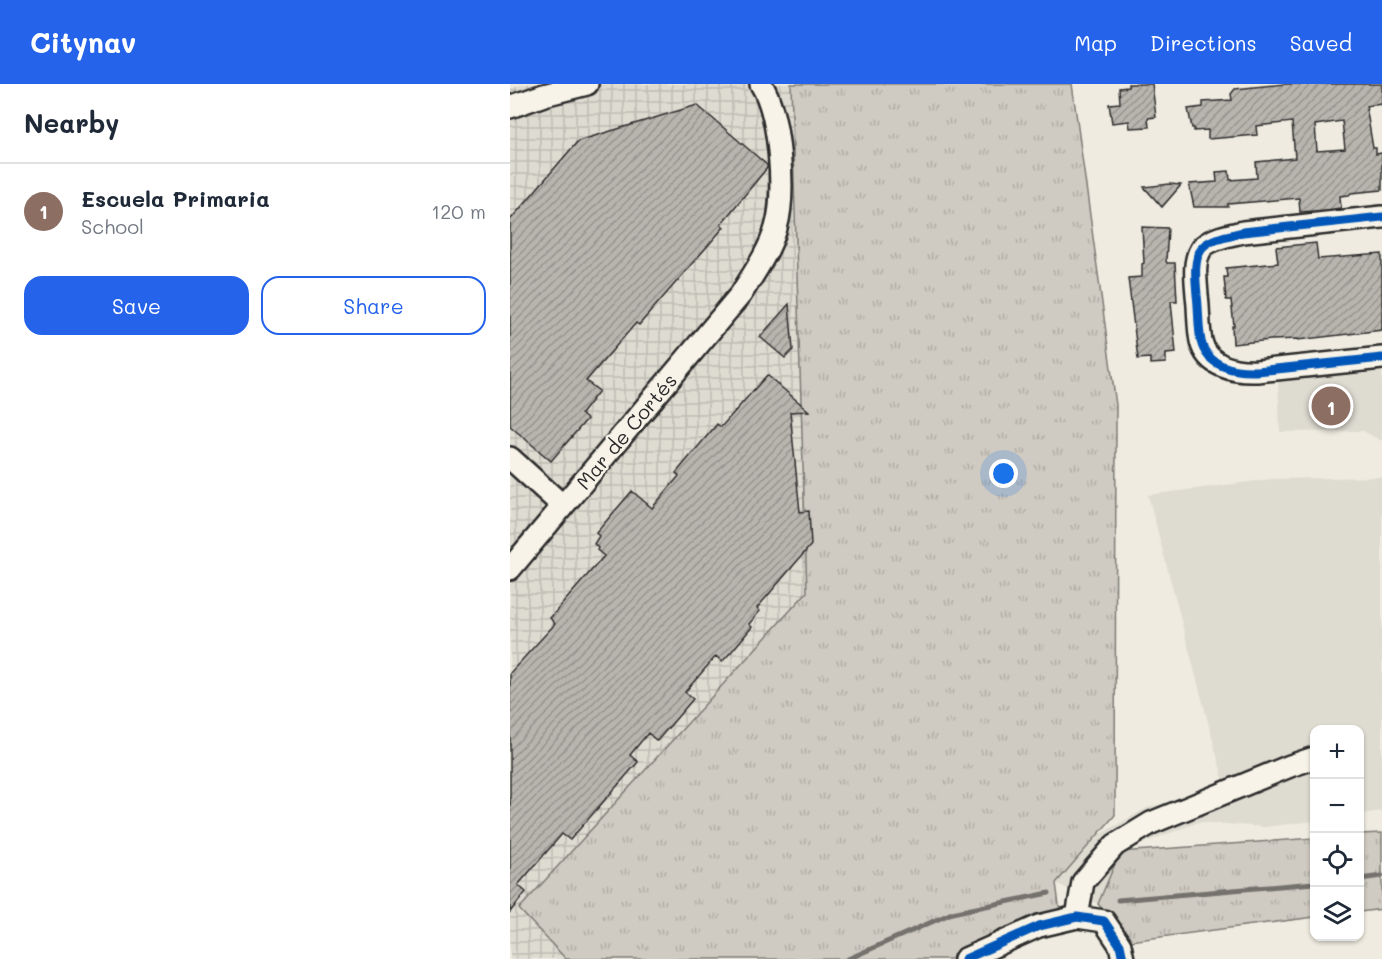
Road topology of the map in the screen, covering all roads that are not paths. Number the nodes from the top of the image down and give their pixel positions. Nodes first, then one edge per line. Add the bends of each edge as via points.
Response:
1 (587, 84) edge
2 (761, 84) edge
3 (510, 107) edge
4 (1382, 217) edge
5 (1382, 358) edge
6 (510, 458) edge
7 (563, 506) junction
8 (510, 569) edge
9 (1310, 759) edge
10 (1077, 917) junction
11 (965, 959) edge
12 (1123, 959) edge

1 - 3 street
2 - 7 street, Mar de Cortés via 774,116 779,144 779,207 770,244 741,294
4 - 5 street via 1222,237 1202,248 1196,262 1202,343 1211,358 1227,369 1257,371
6 - 7 street
7 - 8 street, Mar de Cortés
9 - 10 street via 1151,823 1115,845 1083,882
10 - 11 street via 1040,926
10 - 12 street via 1104,921 1120,945

